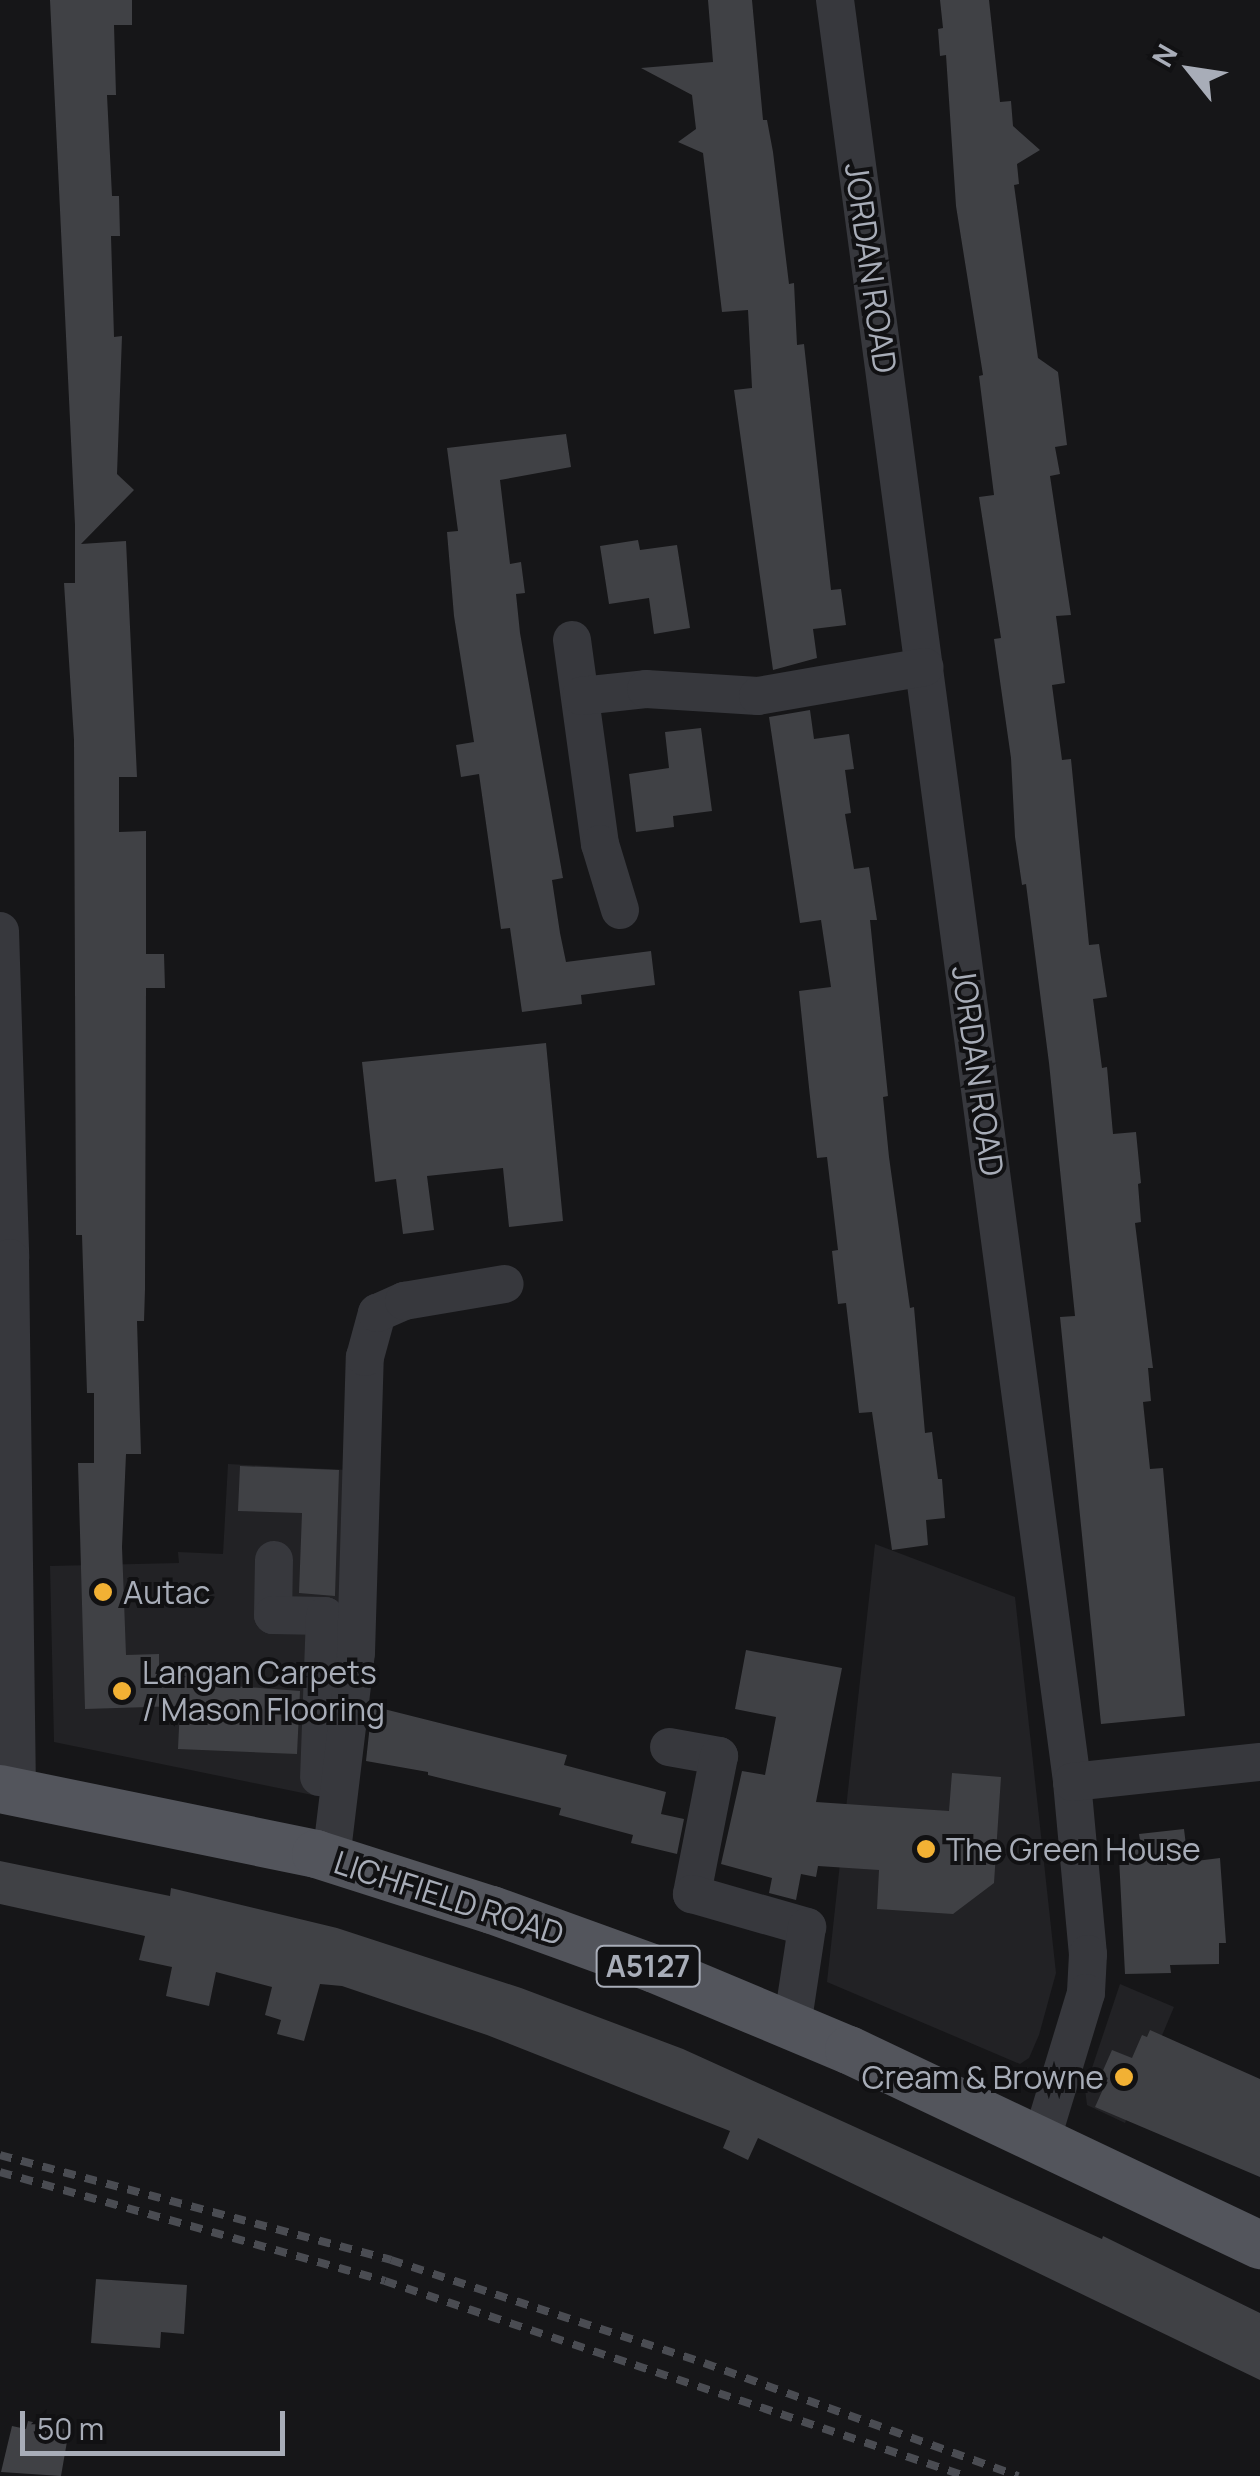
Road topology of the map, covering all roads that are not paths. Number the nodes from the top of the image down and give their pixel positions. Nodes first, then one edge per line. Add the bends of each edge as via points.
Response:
1 (835, 0) edge
2 (572, 640) dead end
3 (924, 667) junction
4 (581, 696) junction
5 (620, 910) dead end
6 (0, 930) edge
7 (5, 1258) edge
8 (505, 1284) dead end
9 (274, 1560) dead end
10 (669, 1747) dead end
11 (1260, 1762) edge
12 (1072, 1782) junction
13 (9, 1791) edge
14 (324, 1856) junction
15 (792, 2026) junction
16 (1042, 2138) junction
17 (1260, 2245) edge

1 - 3 street, JORDAN ROAD
2 - 4 street
3 - 4 street via 758,696 646,688
3 - 12 street, JORDAN ROAD
4 - 5 street via 600,844
6 - 7 street
7 - 13 street
8 - 14 street via 404,1301 377,1313 365,1357 356,1654
9 - 14 street via 273,1616 325,1616
10 - 15 street via 718,1756 692,1894 807,1927
11 - 12 street
12 - 16 street, JORDAN ROAD via 1086,1993
13 - 14 main road, LICHFIELD ROAD / A5127
14 - 15 main road, LICHFIELD ROAD / A5127 via 510,1916
15 - 16 main road, LICHFIELD ROAD / A5127
16 - 17 main road, LICHFIELD ROAD / A5127

